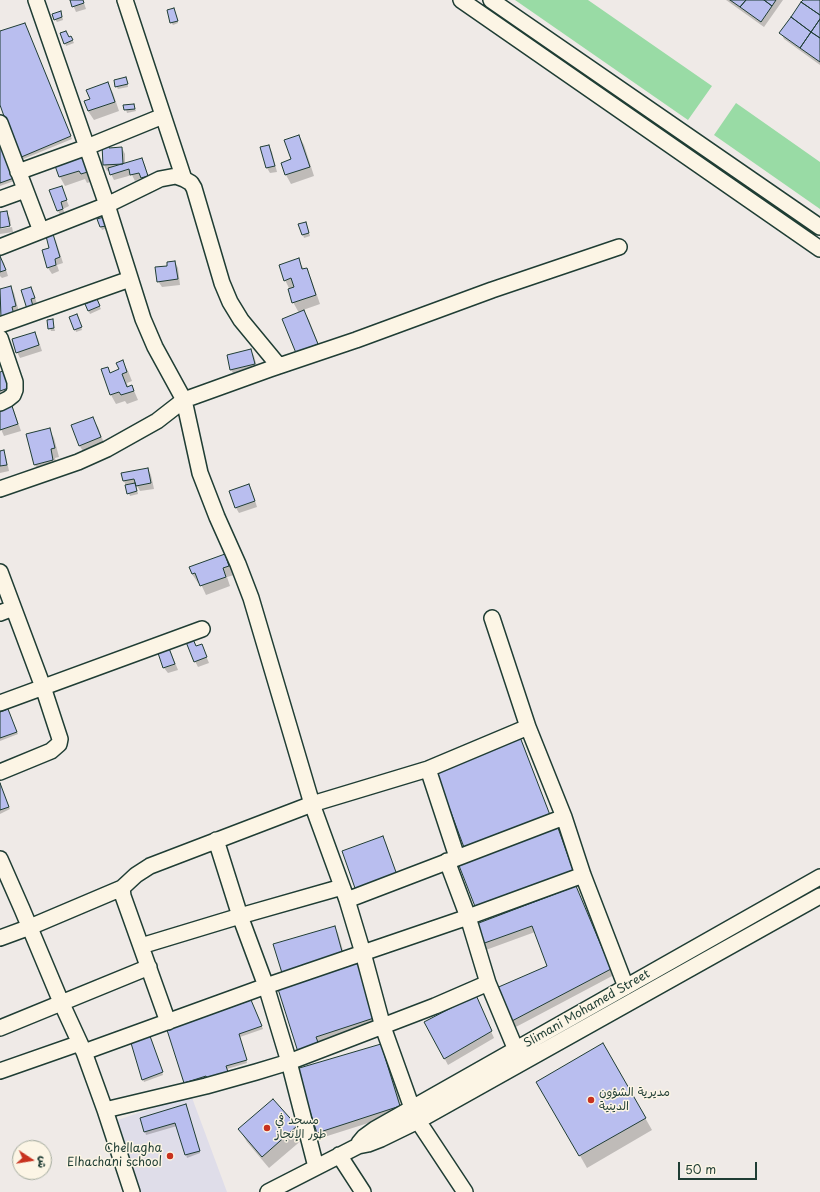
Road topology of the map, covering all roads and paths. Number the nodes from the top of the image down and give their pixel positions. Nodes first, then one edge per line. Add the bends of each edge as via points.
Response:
1 (36, 0) edge
2 (126, 0) edge
3 (461, 0) edge
4 (491, 0) edge
5 (163, 116) junction
6 (0, 123) edge
7 (87, 147) junction
8 (18, 172) junction
9 (184, 179) junction
10 (25, 190) junction
11 (0, 199) edge
12 (107, 205) junction
13 (820, 227) edge
14 (41, 231) junction
15 (618, 246) dead end
16 (0, 247) edge
17 (820, 249) edge
18 (130, 279) junction
19 (0, 325) edge
20 (0, 338) edge
21 (279, 366) junction
22 (184, 400) junction
23 (0, 403) edge
24 (0, 489) edge
25 (0, 572) edge
26 (7, 610) edge
27 (492, 618) dead end
28 (202, 628) dead end
29 (42, 687) junction
30 (0, 703) edge
31 (528, 727) junction
32 (428, 769) junction
33 (0, 772) edge
34 (312, 804) junction
35 (564, 817) junction
36 (216, 840) junction
37 (0, 859) edge
38 (452, 859) junction
39 (583, 875) junction
40 (820, 877) edge
41 (122, 888) junction
42 (345, 894) junction
43 (820, 896) edge
44 (240, 916) junction
45 (468, 917) junction
46 (30, 927) junction
47 (0, 938) edge
48 (141, 946) junction
49 (363, 953) junction
50 (149, 967) junction
51 (488, 983) junction
52 (266, 986) junction
53 (626, 987) junction
54 (61, 1002) junction
55 (168, 1022) junction
56 (383, 1027) junction
57 (0, 1028) edge
58 (82, 1048) junction
59 (516, 1050) junction
60 (289, 1062) junction
61 (0, 1071) edge
62 (105, 1110) junction
63 (415, 1115) junction
64 (339, 1155) junction
65 (316, 1167) junction
66 (459, 1190) edge
67 (132, 1192) edge
68 (268, 1192) edge
69 (363, 1192) edge

1 - 7 street
2 - 5 street
3 - 17 street
4 - 13 street
5 - 7 street
5 - 9 street
6 - 8 street
7 - 8 street
7 - 12 street
8 - 10 street
9 - 12 street via 168,176
9 - 21 street via 194,188 230,302 241,320
10 - 11 street
10 - 14 street
12 - 14 street
12 - 18 street
14 - 16 street
15 - 21 street
18 - 19 street
18 - 22 street via 155,347
20 - 23 street via 15,382 13,395
21 - 22 street
22 - 24 street via 157,421 107,449 71,465
22 - 34 street via 200,473 251,598
25 - 26 street
26 - 29 street
27 - 31 street
28 - 29 street
29 - 30 street
29 - 33 street via 60,739 59,744 51,751
31 - 32 street
31 - 35 street
32 - 34 street
32 - 38 street via 447,825
34 - 36 street
34 - 42 street
35 - 38 street
35 - 39 street
36 - 41 street via 150,866
36 - 44 street
37 - 46 street
38 - 42 street
38 - 45 street
39 - 45 street
39 - 53 street
40 - 53 street, Slimani Mohamed Street
41 - 46 street
41 - 48 street
42 - 44 street
42 - 49 street
43 - 63 street, Slimani Mohamed Street
44 - 48 street
44 - 52 street
45 - 49 street
45 - 51 street
46 - 47 street
46 - 54 street
48 - 50 street
49 - 52 street
49 - 56 street
50 - 54 street
50 - 55 street
51 - 56 street
51 - 59 street
52 - 55 street
52 - 60 street
53 - 59 street, Slimani Mohamed Street
54 - 57 street
54 - 58 street
55 - 58 street
56 - 60 street
56 - 63 street
58 - 61 street
58 - 62 street
59 - 63 street, Slimani Mohamed Street
60 - 62 street via 213,1084
60 - 65 street
62 - 67 street
63 - 64 street, Slimani Mohamed Street via 375,1129 364,1137 358,1146
63 - 66 street
64 - 65 street, Slimani Mohamed Street
64 - 69 street
65 - 68 street, Slimani Mohamed Street

